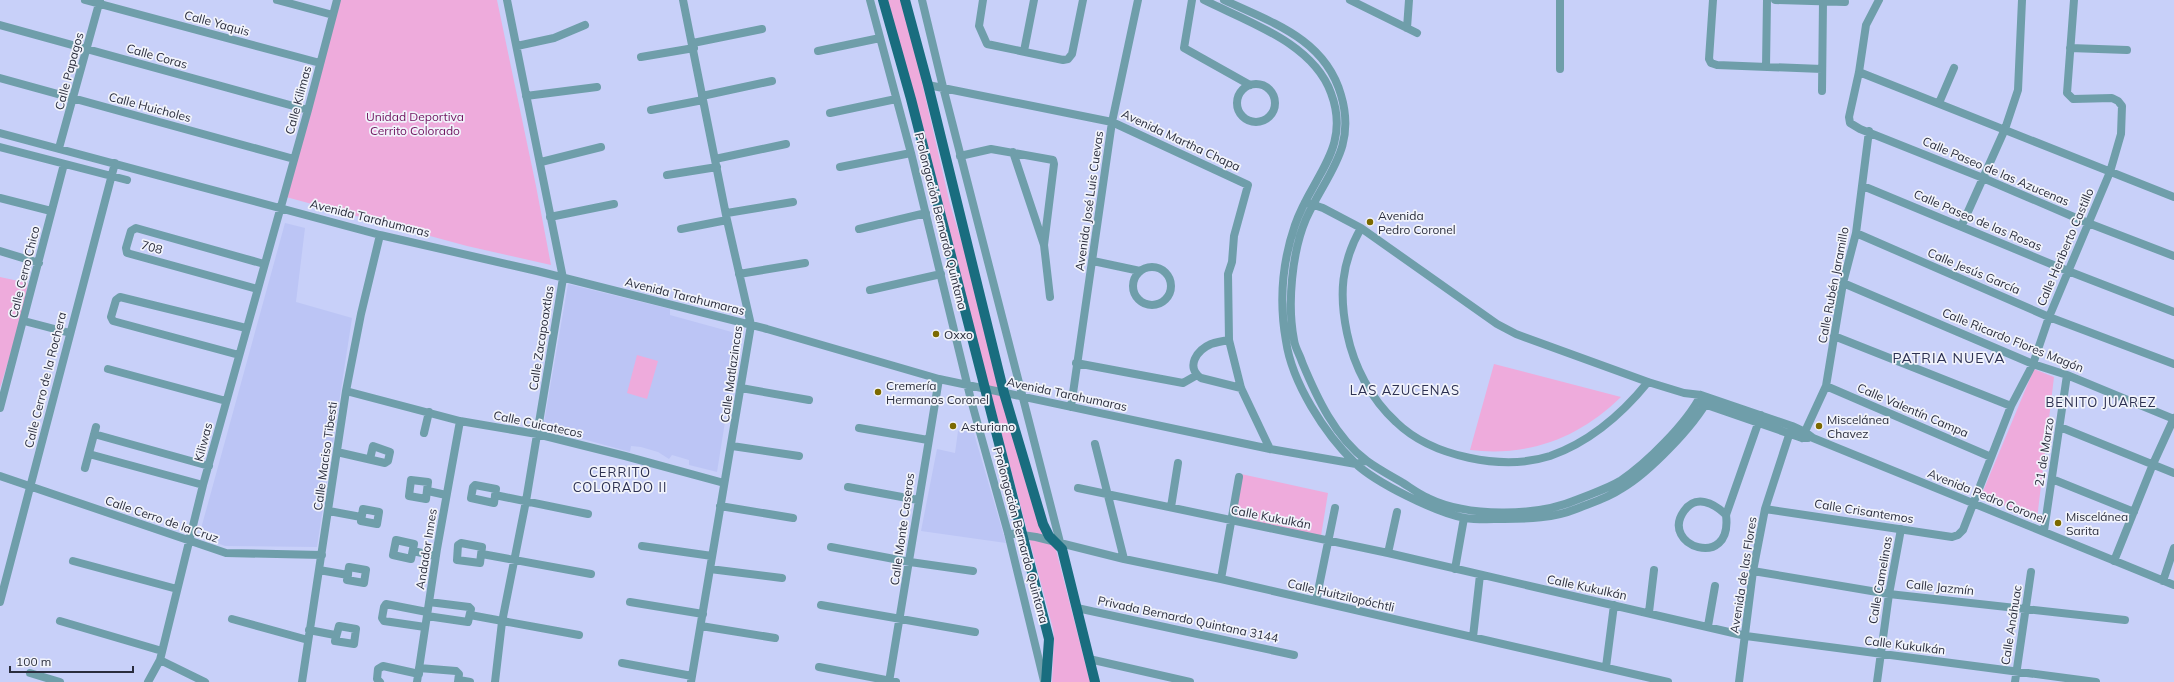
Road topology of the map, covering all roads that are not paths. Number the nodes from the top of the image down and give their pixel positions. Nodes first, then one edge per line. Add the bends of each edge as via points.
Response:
1 (85, 0) edge
2 (277, 0) edge
3 (337, 0) edge
4 (507, 0) edge
5 (683, 0) edge
6 (870, 0) edge
7 (883, 0) edge
8 (905, 0) edge
9 (922, 0) edge
10 (1034, 0) edge
11 (1083, 0) edge
12 (1138, 0) edge
13 (1192, 0) edge
14 (1204, 0) edge
15 (1224, 0) edge
16 (1350, 0) edge
17 (1409, 0) edge
18 (1560, 0) edge
19 (1713, 0) edge
20 (1767, 0) edge
21 (1775, 0) edge
22 (1879, 0) edge
23 (2022, 0) edge
24 (2074, 0) edge
25 (982, 1) edge
26 (1823, 1) junction
27 (100, 2) edge
28 (1845, 2) dead end
29 (333, 15) junction
30 (0, 25) edge
31 (585, 25) dead end
32 (1407, 28) junction
33 (762, 29) dead end
34 (1418, 33) dead end
35 (880, 38) junction
36 (517, 46) junction
37 (693, 46) junction
38 (2070, 48) junction
39 (87, 49) junction
40 (2127, 50) dead end
41 (818, 51) dead end
42 (1024, 51) junction
43 (641, 57) dead end
44 (320, 63) junction
45 (1766, 67) junction
46 (1954, 68) dead end
47 (1560, 69) dead end
48 (1822, 69) junction
49 (1326, 72) junction
50 (1859, 72) junction
51 (0, 78) edge
52 (772, 81) dead end
53 (928, 85) junction
54 (1250, 85) junction
55 (597, 87) dead end
56 (943, 87) junction
57 (1822, 91) dead end
58 (526, 96) junction
59 (74, 98) junction
60 (703, 98) junction
61 (896, 99) junction
62 (1939, 103) junction
63 (308, 110) junction
64 (651, 110) dead end
65 (830, 113) dead end
66 (1341, 114) junction
67 (1112, 122) junction
68 (2005, 129) junction
69 (1868, 131) junction
70 (0, 133) edge
71 (786, 144) dead end
72 (0, 147) edge
73 (601, 147) dead end
74 (59, 148) junction
75 (1013, 152) junction
76 (911, 153) junction
77 (960, 156) junction
78 (294, 159) junction
79 (541, 162) junction
80 (115, 163) junction
81 (716, 163) junction
82 (64, 164) junction
83 (840, 167) dead end
84 (2110, 172) junction
85 (667, 175) dead end
86 (111, 176) junction
87 (1983, 178) junction
88 (127, 180) dead end
89 (1863, 186) junction
90 (2174, 197) edge
91 (0, 198) edge
92 (793, 202) dead end
93 (1305, 202) junction
94 (614, 204) dead end
95 (1314, 204) junction
96 (281, 207) junction
97 (51, 211) junction
98 (926, 213) junction
99 (727, 216) junction
100 (550, 218) junction
101 (2088, 223) junction
102 (1962, 225) junction
103 (1361, 228) junction
104 (681, 229) dead end
105 (859, 229) dead end
106 (1856, 233) junction
107 (380, 234) junction
108 (1044, 245) junction
109 (0, 252) edge
110 (2174, 256) edge
111 (1092, 261) junction
112 (39, 263) junction
113 (805, 263) dead end
114 (264, 264) junction
115 (1140, 271) junction
116 (2068, 271) junction
117 (739, 274) junction
118 (941, 274) junction
119 (563, 278) junction
120 (1843, 283) junction
121 (257, 289) junction
122 (870, 290) dead end
123 (1050, 297) dead end
124 (2174, 312) edge
125 (2049, 317) junction
126 (24, 321) junction
127 (751, 325) junction
128 (246, 328) junction
129 (70, 333) junction
130 (1834, 336) junction
131 (1230, 340) junction
132 (1290, 342) junction
133 (239, 355) junction
134 (1076, 363) junction
135 (2033, 364) junction
136 (2174, 364) edge
137 (108, 370) dead end
138 (1197, 375) junction
139 (2067, 375) junction
140 (939, 379) junction
141 (1648, 382) junction
142 (968, 385) junction
143 (1826, 386) junction
144 (741, 388) junction
145 (1241, 388) junction
146 (984, 389) junction
147 (346, 391) junction
148 (1004, 394) junction
149 (1022, 397) junction
150 (1699, 398) junction
151 (809, 400) dead end
152 (226, 401) junction
153 (1707, 401) junction
154 (2011, 406) junction
155 (1071, 407) junction
156 (0, 408) edge
157 (429, 412) junction
158 (1760, 419) junction
159 (2174, 419) edge
160 (460, 421) junction
161 (2060, 427) junction
162 (859, 428) dead end
163 (1790, 430) junction
164 (424, 433) dead end
165 (537, 434) junction
166 (1804, 435) junction
167 (928, 440) junction
168 (1095, 444) dead end
169 (732, 446) junction
170 (1270, 449) junction
171 (337, 452) junction
172 (89, 454) junction
173 (799, 456) dead end
174 (1991, 457) junction
175 (370, 459) dead end
176 (1366, 460) junction
177 (1178, 463) dead end
178 (1356, 464) junction
179 (2153, 464) junction
180 (208, 466) junction
181 (85, 468) dead end
182 (2174, 473) edge
183 (0, 476) edge
184 (1239, 477) dead end
185 (2052, 479) junction
186 (724, 483) junction
187 (203, 485) junction
188 (30, 487) junction
189 (848, 487) dead end
190 (1078, 488) dead end
191 (428, 491) dead end
192 (1108, 493) junction
193 (1603, 493) junction
194 (446, 495) junction
195 (495, 495) dead end
196 (918, 500) junction
197 (526, 501) junction
198 (1973, 504) junction
199 (720, 506) junction
200 (1171, 507) junction
201 (1335, 508) dead end
202 (1766, 509) junction
203 (329, 511) junction
204 (1397, 512) dead end
205 (2134, 512) junction
206 (588, 514) dead end
207 (1493, 515) junction
208 (1726, 515) junction
209 (361, 517) dead end
210 (793, 518) dead end
211 (1464, 518) junction
212 (1232, 521) junction
213 (1901, 529) junction
214 (2044, 531) junction
215 (1008, 533) junction
216 (1023, 535) junction
217 (1958, 535) joint
218 (1328, 540) junction
219 (190, 541) junction
220 (1059, 544) junction
221 (642, 546) dead end
222 (831, 546) dead end
223 (2174, 548) edge
224 (413, 552) dead end
225 (1388, 553) junction
226 (482, 554) dead end
227 (322, 555) junction
228 (436, 556) junction
229 (712, 556) junction
230 (515, 559) junction
231 (1124, 559) junction
232 (73, 561) dead end
233 (2114, 561) junction
234 (910, 562) junction
235 (710, 569) junction
236 (1455, 569) junction
237 (319, 570) junction
238 (1654, 570) dead end
239 (972, 571) dead end
240 (1753, 571) junction
241 (2031, 572) dead end
242 (591, 574) dead end
243 (348, 575) dead end
244 (1480, 575) junction
245 (782, 578) dead end
246 (1221, 579) junction
247 (2163, 581) junction
248 (2174, 585) edge
249 (1715, 586) dead end
250 (177, 590) junction
251 (1889, 594) junction
252 (1316, 601) junction
253 (0, 602) edge
254 (430, 602) junction
255 (630, 602) dead end
256 (821, 605) dead end
257 (1614, 605) junction
258 (1077, 608) junction
259 (2026, 609) junction
260 (1649, 612) junction
261 (427, 614) junction
262 (703, 614) junction
263 (470, 615) junction
264 (232, 619) dead end
265 (900, 620) junction
266 (2125, 620) dead end
267 (60, 621) dead end
268 (502, 622) junction
269 (701, 626) junction
270 (1708, 626) junction
271 (425, 628) junction
272 (309, 630) junction
273 (975, 632) dead end
274 (335, 635) dead end
275 (579, 635) dead end
276 (1746, 636) junction
277 (775, 638) dead end
278 (1473, 638) junction
279 (308, 640) junction
280 (162, 650) junction
281 (1880, 654) junction
282 (1294, 655) dead end
283 (1089, 659) junction
284 (160, 660) junction
285 (622, 663) dead end
286 (819, 667) dead end
287 (1606, 667) junction
288 (2016, 671) junction
289 (30, 673) dead end
290 (418, 677) edge
291 (691, 679) edge
292 (459, 681) edge
293 (60, 682) edge
294 (148, 682) edge
295 (205, 682) edge
296 (302, 682) edge
297 (380, 682) edge
298 (470, 682) edge
299 (495, 682) edge
300 (892, 682) edge
301 (1045, 682) edge
302 (1095, 682) edge
303 (1190, 682) edge
304 (1668, 682) edge
305 (1739, 682) edge
306 (1877, 682) edge
307 (2014, 682) edge
308 (2096, 682) edge

1 - 27 street, Calle Yaquis
2 - 29 street
3 - 29 street, Calle Kilimas
4 - 36 street, Calle Zacapoaxtlas
5 - 37 street, Calle Matlazincas
6 - 35 street, Prolongación Bernardo Quintana
7 - 146 main road, Prolongación Bernardo Quintana via 911,99
8 - 53 main road, Prolongación Bernardo Quintana
9 - 56 street, Prolongación Bernardo Quintana
10 - 42 street
11 - 42 street via 1071,56 1063,60
12 - 67 street, Avenida José Luis Cuevas
13 - 54 street via 1184,46 1186,50
14 - 49 street via 1286,42
15 - 49 street via 1297,35 1324,60
16 - 32 street
17 - 32 street
18 - 47 street
19 - 45 street via 1709,61 1717,65
20 - 45 street
21 - 26 street
22 - 50 street via 1866,25
23 - 68 street via 2017,94
24 - 38 street, Calle Heriberto Castillo
25 - 42 street via 979,26 987,44
26 - 28 street
26 - 48 street
27 - 39 street, Calle Papagos
27 - 44 street, Calle Yaquis
29 - 44 street, Calle Kilimas
30 - 39 street, Calle Coras
31 - 36 street via 554,38
32 - 34 street
33 - 37 street
35 - 41 street
35 - 61 street, Prolongación Bernardo Quintana
36 - 58 street, Calle Zacapoaxtlas
37 - 43 street
37 - 60 street, Calle Matlazincas
38 - 40 street
38 - 84 street, Calle Heriberto Castillo via 2068,95 2076,99 2115,99 2122,106 2121,134
39 - 59 street, Calle Papagos
39 - 63 street, Calle Coras
44 - 63 street, Calle Kilimas
45 - 48 street
46 - 62 street
48 - 57 street
49 - 66 street via 1331,93
50 - 62 street
50 - 69 street, Calle Paseo de las Azucenas via 1849,117 1850,123 1854,126
51 - 59 street, Calle Huicholes
52 - 60 street
53 - 56 street, Avenida Martha Chapa
53 - 148 main road, Prolongación Bernardo Quintana
54 - 54 street via 1240,92 1238,109 1241,115 1251,121 1263,121 1272,114 1276,106 1275,98 1266,86
55 - 58 street
56 - 67 street, Avenida Martha Chapa
56 - 77 street, Prolongación Bernardo Quintana
58 - 79 street, Calle Zacapoaxtlas
59 - 74 street, Calle Papagos
59 - 78 street, Calle Huicholes
60 - 64 street
60 - 81 street, Calle Matlazincas
61 - 65 street
61 - 76 street, Prolongación Bernardo Quintana
62 - 68 street
63 - 78 street, Calle Kilimas
66 - 93 street via 1332,153
66 - 95 street via 1345,139 1341,154
67 - 111 street, Avenida José Luis Cuevas
67 - 131 street, Avenida Martha Chapa via 1248,185 1234,236 1228,277
68 - 84 street
68 - 87 street
69 - 87 street, Calle Paseo de las Azucenas
69 - 89 street, Calle Rubén Jaramillo
70 - 74 street, Avenida Tarahumaras
71 - 81 street
72 - 82 street
73 - 79 street
74 - 80 street, Avenida Tarahumaras
75 - 77 street via 991,149
75 - 108 street
75 - 108 street via 1050,158 1054,162
76 - 83 street
76 - 98 street, Prolongación Bernardo Quintana
77 - 149 street, Prolongación Bernardo Quintana
78 - 96 street, Calle Kilimas
79 - 100 street, Calle Zacapoaxtlas
80 - 86 street, Calle Cerro de la Rochera
80 - 96 street, Avenida Tarahumaras
81 - 85 street
81 - 99 street, Calle Matlazincas
82 - 86 street
82 - 97 street, Calle Cerro Chico
84 - 90 street
84 - 101 street, Calle Heriberto Castillo
86 - 88 street
86 - 129 street, Calle Cerro de la Rochera
87 - 101 street, Calle Paseo de las Azucenas
87 - 102 street
89 - 102 street, Calle Paseo de las Rosas
89 - 106 street, Calle Rubén Jaramillo
91 - 97 street
92 - 99 street
93 - 95 street, Avenida Pedro Coronel
93 - 132 street via 1287,250 1282,283
94 - 100 street
95 - 103 street, Avenida Pedro Coronel
95 - 132 street via 1306,220 1292,278
96 - 107 street, Avenida Tarahumaras
96 - 114 street, Kiliwas
97 - 112 street, Calle Cerro Chico
98 - 105 street
98 - 118 street, Prolongación Bernardo Quintana
99 - 104 street
99 - 117 street, Calle Matlazincas
100 - 119 street, Calle Zacapoaxtlas
101 - 110 street, Calle Paseo de las Azucenas
101 - 116 street, Calle Heriberto Castillo
102 - 116 street, Calle Paseo de las Rosas
103 - 141 street, Avenida Pedro Coronel via 1502,327
103 - 141 street via 1348,254 1342,284 1343,315 1350,346 1360,374 1386,412 1396,423 1428,443 1453,454 1481,461 1509,462 1550,456 1602,429
106 - 120 street, Calle Rubén Jaramillo
106 - 125 street, Calle Jesús García
107 - 119 street, Avenida Tarahumaras
107 - 147 street, Calle Maciso Tibesti
108 - 123 street
109 - 112 street
111 - 115 street
111 - 134 street, Avenida José Luis Cuevas
112 - 126 street, Calle Cerro Chico
113 - 117 street
114 - 121 street, Kiliwas
114 - 121 street, 708 via 136,228 131,231 126,248 127,253
115 - 115 street via 1133,282 1134,294 1138,299 1149,305 1156,305 1166,299 1172,288 1164,271 1152,267
116 - 124 street, Calle Paseo de las Rosas
116 - 125 street, Calle Heriberto Castillo
117 - 127 street, Calle Matlazincas
118 - 122 street
118 - 142 street, Prolongación Bernardo Quintana
119 - 127 street, Avenida Tarahumaras
119 - 165 street, Calle Zacapoaxtlas
120 - 130 street, Calle Rubén Jaramillo
120 - 135 street, Calle Ricardo Flores Magón
121 - 128 street, Kiliwas
125 - 135 street, Calle Heriberto Castillo
125 - 136 street, Calle Jesús García
126 - 129 street
126 - 156 street, Calle Cerro Chico
127 - 140 street, Avenida Tarahumaras
127 - 144 street, Calle Matlazincas
128 - 133 street, Kiliwas
128 - 133 street via 120,297 116,300 111,317 114,321
129 - 188 street, Calle Cerro de la Rochera
130 - 143 street, Calle Rubén Jaramillo
130 - 154 street
131 - 138 street via 1200,350 1193,364
131 - 145 street, Avenida Martha Chapa
132 - 176 street via 1324,410
132 - 178 street via 1294,368 1306,397 1323,425
133 - 152 street, Kiliwas
134 - 138 street via 1183,383
134 - 155 street, Avenida José Luis Cuevas
135 - 139 street, Calle Ricardo Flores Magón
135 - 154 street, Calle Heriberto Castillo
137 - 152 street
138 - 145 street via 1214,383
139 - 159 street, Calle Ricardo Flores Magón
139 - 161 street, 21 de Marzo
140 - 142 street, Avenida Tarahumaras
140 - 167 street, Calle Monte Caseros
141 - 150 street, Avenida Pedro Coronel
142 - 146 street, Avenida Tarahumaras
142 - 215 street, Prolongación Bernardo Quintana
143 - 166 street, Calle Rubén Jaramillo
143 - 174 street, Calle Valentín Campa
144 - 151 street
144 - 169 street, Calle Matlazincas
145 - 170 street, Avenida Martha Chapa
146 - 148 street, Avenida Tarahumaras
146 - 216 main road, Prolongación Bernardo Quintana
147 - 157 street, Calle Cuicatecos
147 - 171 street, Calle Maciso Tibesti
148 - 149 street, Avenida Tarahumaras
148 - 220 main road, Prolongación Bernardo Quintana via 1043,524
149 - 155 street, Avenida Tarahumaras
149 - 220 street, Prolongación Bernardo Quintana
150 - 153 street, Avenida Pedro Coronel
150 - 193 street via 1654,453
152 - 180 street, Kiliwas
153 - 158 street, Avenida Pedro Coronel
153 - 193 street via 1673,444 1631,483
154 - 174 street, Calle Heriberto Castillo
155 - 170 street, Avenida Tarahumaras
157 - 160 street, Calle Cuicatecos
157 - 164 street
158 - 163 street, Avenida Pedro Coronel
158 - 208 street
159 - 179 street
160 - 165 street, Calle Cuicatecos
160 - 194 street, Andador Innes
161 - 179 street
161 - 185 street, 21 de Marzo
162 - 167 street
163 - 166 street, Avenida Pedro Coronel
163 - 202 street, Avenida de las Flores
165 - 186 street, Calle Cuicatecos
165 - 197 street, Calle Zacapoaxtlas
166 - 198 street, Avenida Pedro Coronel
167 - 196 street, Calle Monte Caseros
168 - 192 street
169 - 173 street
169 - 186 street, Calle Matlazincas
170 - 178 street, Avenida Tarahumaras
171 - 175 street
171 - 203 street, Calle Maciso Tibesti
172 - 180 street via 95,430
172 - 181 street
172 - 187 street
174 - 198 street, Calle Heriberto Castillo
176 - 178 street
176 - 207 street via 1428,498
177 - 200 street
178 - 211 street via 1395,489 1427,505
179 - 182 street
179 - 205 street
180 - 187 street, Kiliwas
183 - 188 street, Calle Cerro de la Cruz
184 - 212 street
185 - 205 street
185 - 214 street, 21 de Marzo
186 - 199 street, Calle Matlazincas
187 - 219 street, Kiliwas
188 - 219 street, Calle Cerro de la Cruz
188 - 253 street, Calle Cerro de la Rochera
189 - 196 street
190 - 192 street, Calle Kukulkán
191 - 194 street
192 - 200 street, Calle Kukulkán
192 - 231 street
193 - 207 street via 1547,509
194 - 228 street, Andador Innes
195 - 197 street
196 - 234 street, Calle Monte Caseros
197 - 206 street
197 - 230 street, Calle Zacapoaxtlas
198 - 214 street, Avenida Pedro Coronel
198 - 217 street, Calle Heriberto Castillo via 1963,530
199 - 210 street
199 - 229 street, Calle Matlazincas
200 - 212 street, Calle Kukulkán
201 - 218 street
202 - 213 street, Calle Crisantemos
202 - 240 street, Avenida de las Flores
203 - 209 street
203 - 227 street, Calle Maciso Tibesti
204 - 225 street
205 - 233 street
207 - 211 street
208 - 208 street via 1717,506 1699,502 1690,505 1684,511 1679,528 1689,544 1697,548 1707,548 1722,539 1726,530
211 - 236 street
212 - 218 street, Calle Kukulkán
212 - 246 street
213 - 217 street, Calle Crisantemos via 1952,537
213 - 251 street, Calle Camelinas
214 - 233 street, Avenida Pedro Coronel
215 - 216 street, Calle Huitzilopóchtli
215 - 301 street, Prolongación Bernardo Quintana
216 - 220 street, Calle Huitzilopóchtli
216 - 301 main road, Prolongación Bernardo Quintana via 1049,639
218 - 225 street, Calle Kukulkán
218 - 252 street
219 - 227 street, Calle Cerro de la Cruz via 233,554
219 - 250 street, Kiliwas
220 - 231 street, Calle Huitzilopóchtli
220 - 258 main road, Prolongación Bernardo Quintana
221 - 229 street
222 - 234 street
223 - 247 street
224 - 228 street
225 - 236 street, Calle Kukulkán
226 - 230 street
227 - 237 street, Calle Maciso Tibesti
228 - 254 street, Andador Innes
229 - 235 street, Calle Matlazincas
230 - 242 street
230 - 268 street, Calle Zacapoaxtlas
231 - 246 street, Calle Huitzilopóchtli
232 - 250 street
233 - 247 street, Avenida Pedro Coronel
234 - 239 street
234 - 265 street, Calle Monte Caseros
235 - 245 street
235 - 262 street, Calle Matlazincas
236 - 244 street, Calle Kukulkán
237 - 243 street
237 - 272 street, Calle Maciso Tibesti
238 - 260 street
240 - 251 street, Calle Jazmín
240 - 276 street, Avenida de las Flores
241 - 259 street, Calle Anáhuac
244 - 257 street, Calle Kukulkán
244 - 278 street
246 - 252 street, Calle Huitzilopóchtli
247 - 248 street, Avenida Pedro Coronel
249 - 270 street
250 - 280 street, Kiliwas
251 - 259 street, Calle Jazmín
251 - 281 street, Calle Camelinas
252 - 278 street, Calle Huitzilopóchtli
254 - 261 street, Andador Innes
254 - 263 street via 469,607
255 - 262 street
256 - 265 street
257 - 260 street, Calle Kukulkán
257 - 287 street
258 - 282 street, Privada Bernardo Quintana 3144
258 - 283 main road, Prolongación Bernardo Quintana
259 - 266 street, Calle Jazmín
259 - 288 street, Calle Anáhuac
260 - 270 street, Calle Kukulkán
261 - 263 street via 466,622 469,621
261 - 271 street, Andador Innes
261 - 271 street via 386,604 382,618 384,621
262 - 269 street, Calle Matlazincas
263 - 268 street
264 - 279 street
265 - 273 street
265 - 300 street, Calle Monte Caseros
267 - 280 street
268 - 275 street
268 - 299 street, Calle Zacapoaxtlas
269 - 277 street
269 - 291 street, Calle Matlazincas
270 - 276 street, Calle Kukulkán
271 - 290 street, Andador Innes
272 - 274 street
272 - 279 street, Calle Maciso Tibesti
276 - 281 street, Calle Kukulkán
276 - 305 street, Avenida de las Flores
278 - 287 street, Calle Huitzilopóchtli
279 - 296 street, Calle Maciso Tibesti
280 - 284 street, Kiliwas
281 - 288 street, Calle Kukulkán
281 - 306 street, Calle Camelinas
283 - 302 main road, Prolongación Bernardo Quintana
283 - 303 street
284 - 294 street, Kiliwas
284 - 295 street
285 - 291 street
286 - 300 street
287 - 304 street, Calle Huitzilopóchtli
288 - 307 street, Calle Anáhuac
288 - 308 street, Calle Kukulkán
289 - 293 street
290 - 292 street via 456,671 459,674
290 - 297 street via 383,666 378,669 377,679
292 - 298 street

